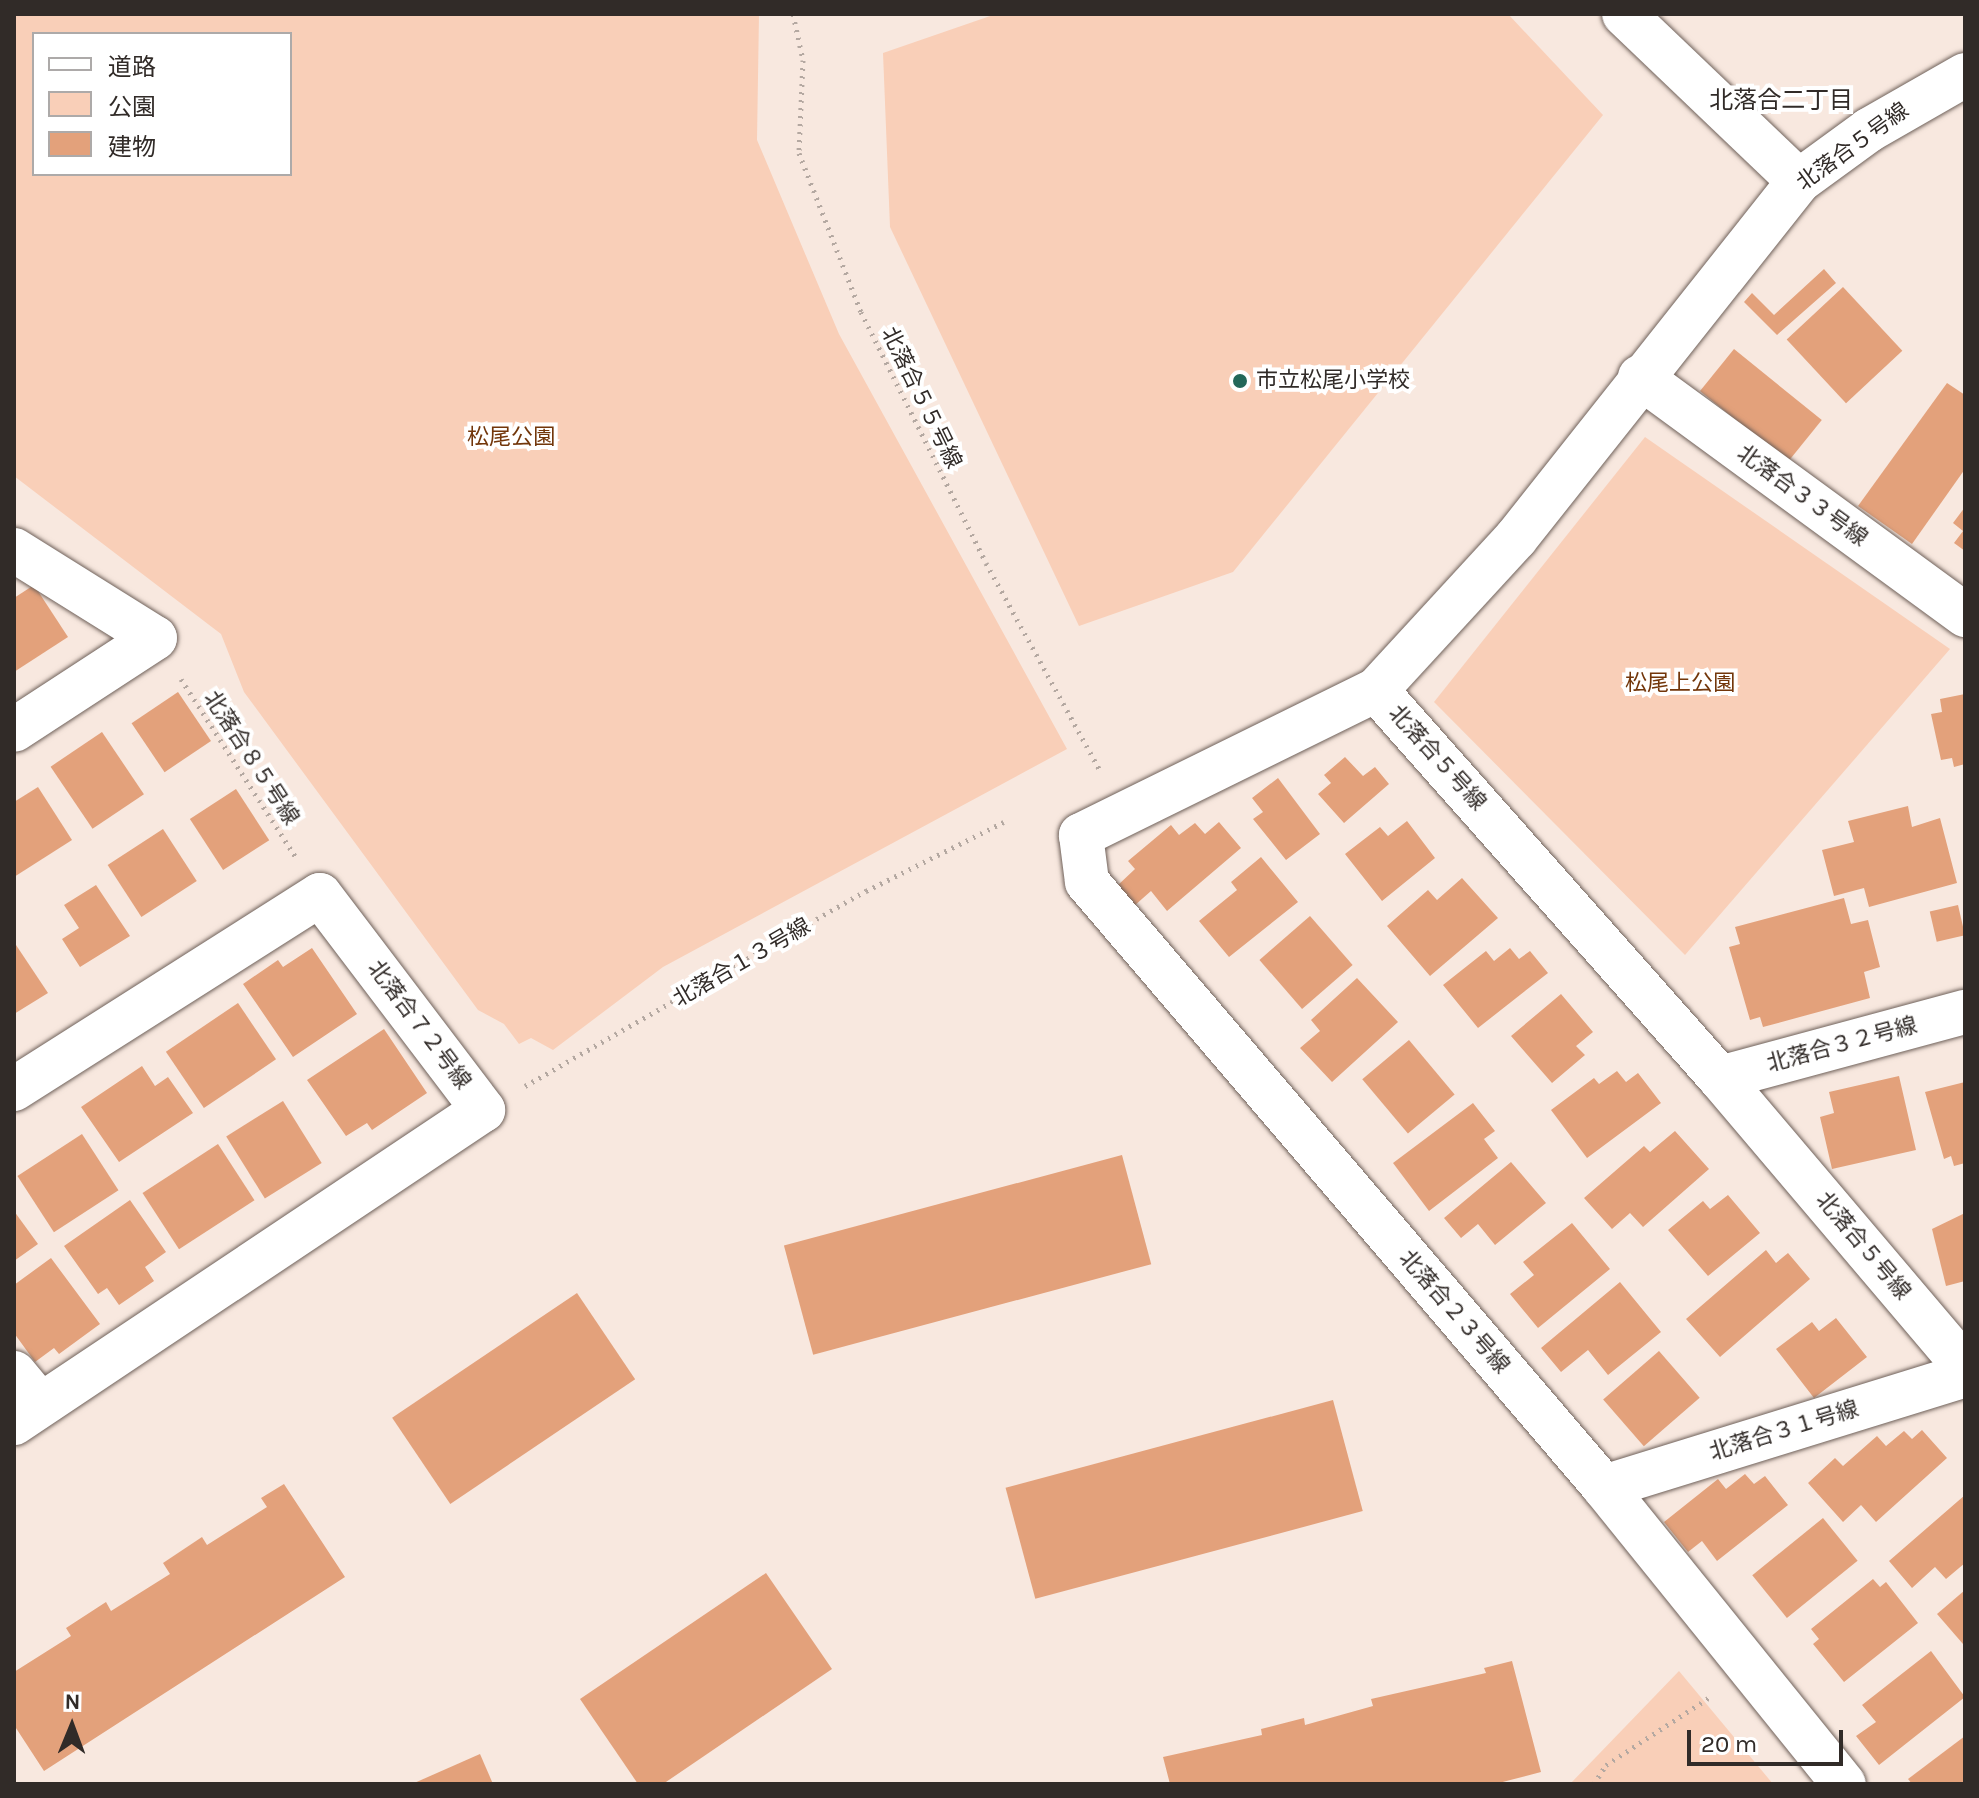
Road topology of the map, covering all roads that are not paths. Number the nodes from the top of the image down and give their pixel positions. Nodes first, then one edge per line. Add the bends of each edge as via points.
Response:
1 (1624, 14) edge
2 (1965, 75) edge
3 (1799, 181) junction
4 (1640, 377) junction
5 (14, 550) edge
6 (1965, 615) edge
7 (1376, 690) junction
8 (14, 730) edge
9 (1965, 1012) edge
10 (1720, 1078) junction
11 (14, 1089) edge
12 (1965, 1367) edge
13 (1965, 1375) edge
14 (23, 1400) edge
15 (1604, 1487) junction
16 (1844, 1784) edge

1 - 3 street
2 - 3 street, 北落合５号線 via 1869,130
3 - 4 street, 北落合５号線
4 - 6 street, 北落合３３号線
4 - 7 street, 北落合５号線 via 1516,538
5 - 8 street via 155,638
7 - 10 street, 北落合５号線
7 - 15 street, 北落合２３号線 via 1081,835 1087,882
9 - 10 street, 北落合３２号線
10 - 12 street, 北落合５号線
11 - 14 street, 北落合７２号線 via 320,895 483,1110
13 - 15 street, 北落合３１号線
15 - 16 street, 北落合２３号線

